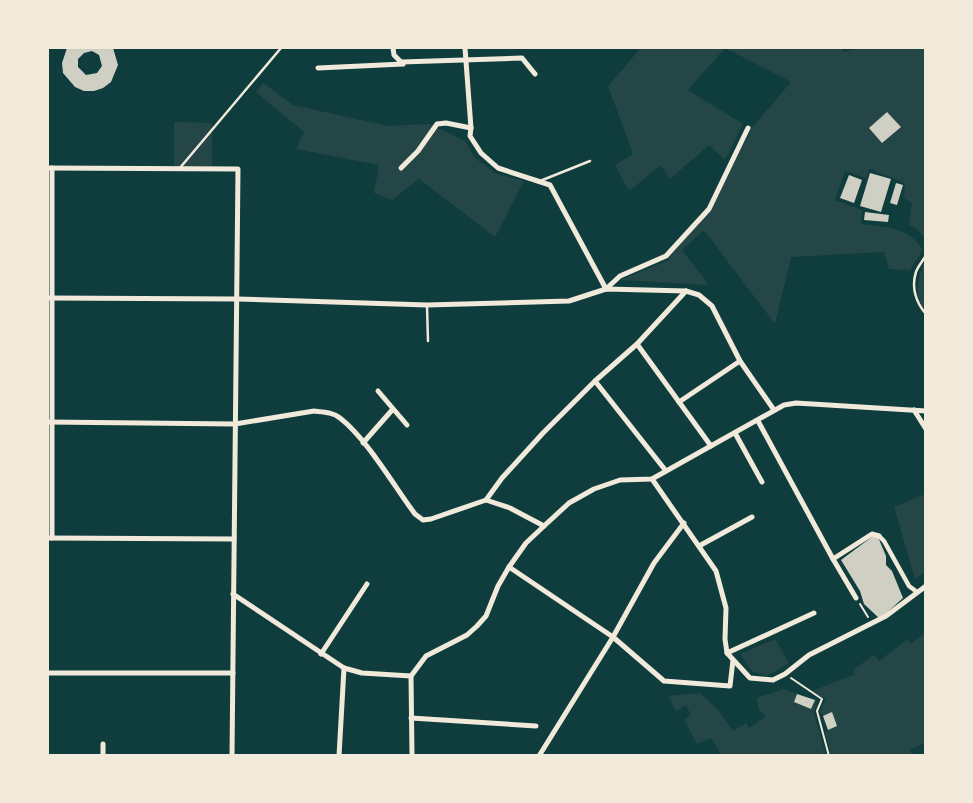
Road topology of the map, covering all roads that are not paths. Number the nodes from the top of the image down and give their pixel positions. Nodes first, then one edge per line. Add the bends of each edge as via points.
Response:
1 (281, 48) edge
2 (393, 48) edge
3 (465, 48) edge
4 (466, 60) junction
5 (318, 68) dead end
6 (535, 74) dead end
7 (471, 128) junction
8 (748, 128) dead end
9 (590, 161) dead end
10 (50, 168) edge
11 (401, 168) dead end
12 (179, 169) junction
13 (540, 181) junction
14 (926, 255) edge
15 (606, 289) junction
16 (686, 291) junction
17 (50, 298) edge
18 (237, 299) junction
19 (427, 305) junction
20 (926, 314) edge
21 (428, 341) dead end
22 (637, 344) junction
23 (740, 361) junction
24 (595, 381) junction
25 (378, 391) dead end
26 (679, 402) junction
27 (393, 410) junction
28 (774, 410) junction
29 (914, 410) junction
30 (926, 411) edge
31 (758, 421) junction
32 (50, 422) edge
33 (235, 424) junction
34 (407, 425) dead end
35 (926, 429) edge
36 (735, 433) junction
37 (362, 442) junction
38 (711, 446) junction
39 (666, 471) junction
40 (652, 479) junction
41 (762, 482) dead end
42 (486, 500) junction
43 (752, 517) dead end
44 (684, 524) junction
45 (544, 526) junction
46 (879, 536) joint
47 (50, 538) edge
48 (234, 539) junction
49 (699, 546) junction
50 (833, 559) junction
51 (509, 567) junction
52 (367, 584) dead end
53 (926, 586) edge
54 (917, 592) junction
55 (233, 594) junction
56 (856, 598) road end
57 (814, 613) dead end
58 (613, 637) junction
59 (727, 653) junction
60 (321, 654) junction
61 (733, 660) junction
62 (344, 668) junction
63 (48, 673) edge
64 (233, 673) junction
65 (411, 676) junction
66 (411, 718) junction
67 (536, 726) dead end
68 (103, 744) dead end
69 (103, 756) edge
70 (232, 756) edge
71 (339, 756) edge
72 (412, 756) edge
73 (539, 756) edge

1 - 12 lane
2 - 4 street via 394,56 401,62
3 - 4 street
4 - 5 street
4 - 6 street via 522,58
4 - 7 street
7 - 11 street via 437,124
7 - 13 street via 470,136 481,153 498,168
8 - 15 street via 709,209 666,256 620,276
9 - 13 lane
10 - 12 street
10 - 17 street
12 - 18 street via 238,169
13 - 15 street via 550,185
14 - 20 lane via 915,275 914,294
15 - 16 street
15 - 19 street via 569,301
16 - 22 street
16 - 23 street via 712,306
17 - 18 street
17 - 32 street
18 - 19 street
18 - 33 street
19 - 21 lane
22 - 24 street
22 - 26 street
23 - 26 street
23 - 28 street
24 - 39 street
24 - 42 street via 502,478
25 - 27 street
26 - 38 street
27 - 34 street
27 - 37 street
28 - 29 street via 796,403
28 - 31 street
29 - 30 street
29 - 35 street
31 - 36 street
31 - 50 street
32 - 33 street
32 - 47 street
33 - 37 street via 327,412 339,417
33 - 48 street
36 - 38 street
36 - 41 street
37 - 42 street via 415,514 423,520
38 - 39 street
39 - 40 street
40 - 44 street
40 - 45 street via 620,480 594,489 569,503
42 - 45 street via 510,508
43 - 49 street
44 - 49 street
44 - 58 street via 654,563
45 - 51 street via 526,543
46 - 50 street via 872,534
46 - 54 street via 909,586
47 - 48 street
48 - 55 street
49 - 59 street via 716,571 724,595
50 - 56 street
51 - 58 street
51 - 65 street via 478,626 426,656
52 - 60 street
53 - 54 street
54 - 61 street via 873,624 809,655 773,680 750,678
55 - 60 street
55 - 64 street
57 - 59 street
58 - 61 street via 664,681 730,686
58 - 73 street
59 - 61 street
60 - 62 street
62 - 65 street via 362,673
62 - 71 street
63 - 64 street
64 - 70 street
65 - 66 street
66 - 67 street
66 - 72 street
68 - 69 street

